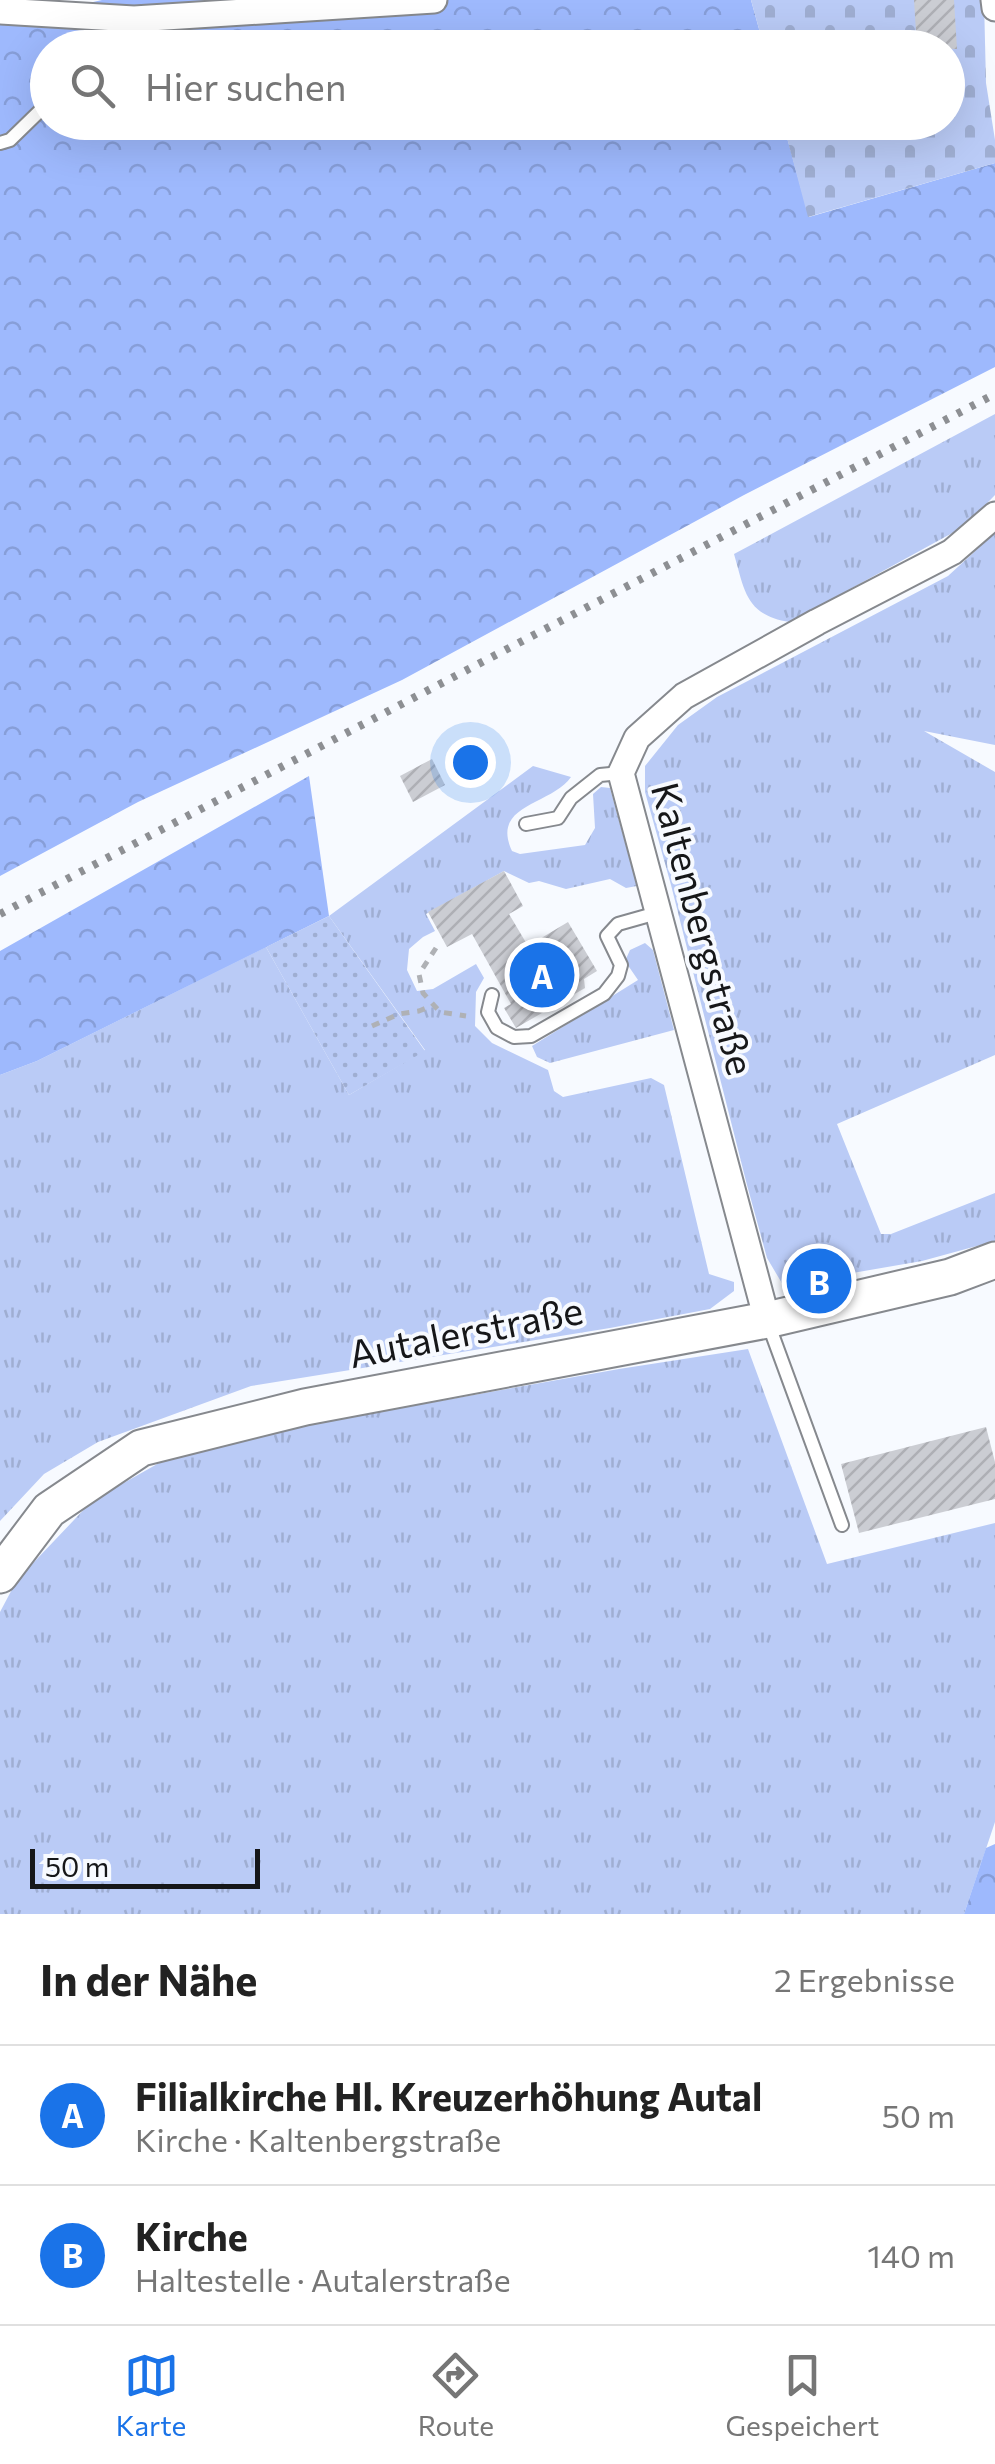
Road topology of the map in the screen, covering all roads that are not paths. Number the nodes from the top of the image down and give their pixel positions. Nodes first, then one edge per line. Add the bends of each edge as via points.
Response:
1 (434, 0) edge
2 (994, 0) edge
3 (995, 8) edge
4 (0, 12) edge
5 (134, 19) junction
6 (123, 30) edge
7 (30, 121) edge
8 (0, 143) edge
9 (995, 514) edge
10 (621, 773) junction
11 (526, 824) dead end
12 (657, 913) junction
13 (492, 996) dead end
14 (995, 1260) edge
15 (767, 1320) junction
16 (842, 1525) dead end
17 (0, 1575) edge

1 - 5 street
2 - 3 street
4 - 5 street
5 - 6 lane
7 - 8 lane
9 - 10 street, Kaltenbergstraße via 952,552 684,696 637,738
10 - 11 lane via 600,775 558,818
10 - 12 street, Kaltenbergstraße
12 - 13 lane via 618,924 607,936 621,965 604,994 531,1036 497,1028 488,1012
12 - 15 street, Kaltenbergstraße
14 - 15 main road, Autalerstraße
15 - 16 lane
15 - 17 main road, Autalerstraße via 305,1407 141,1448 49,1510

